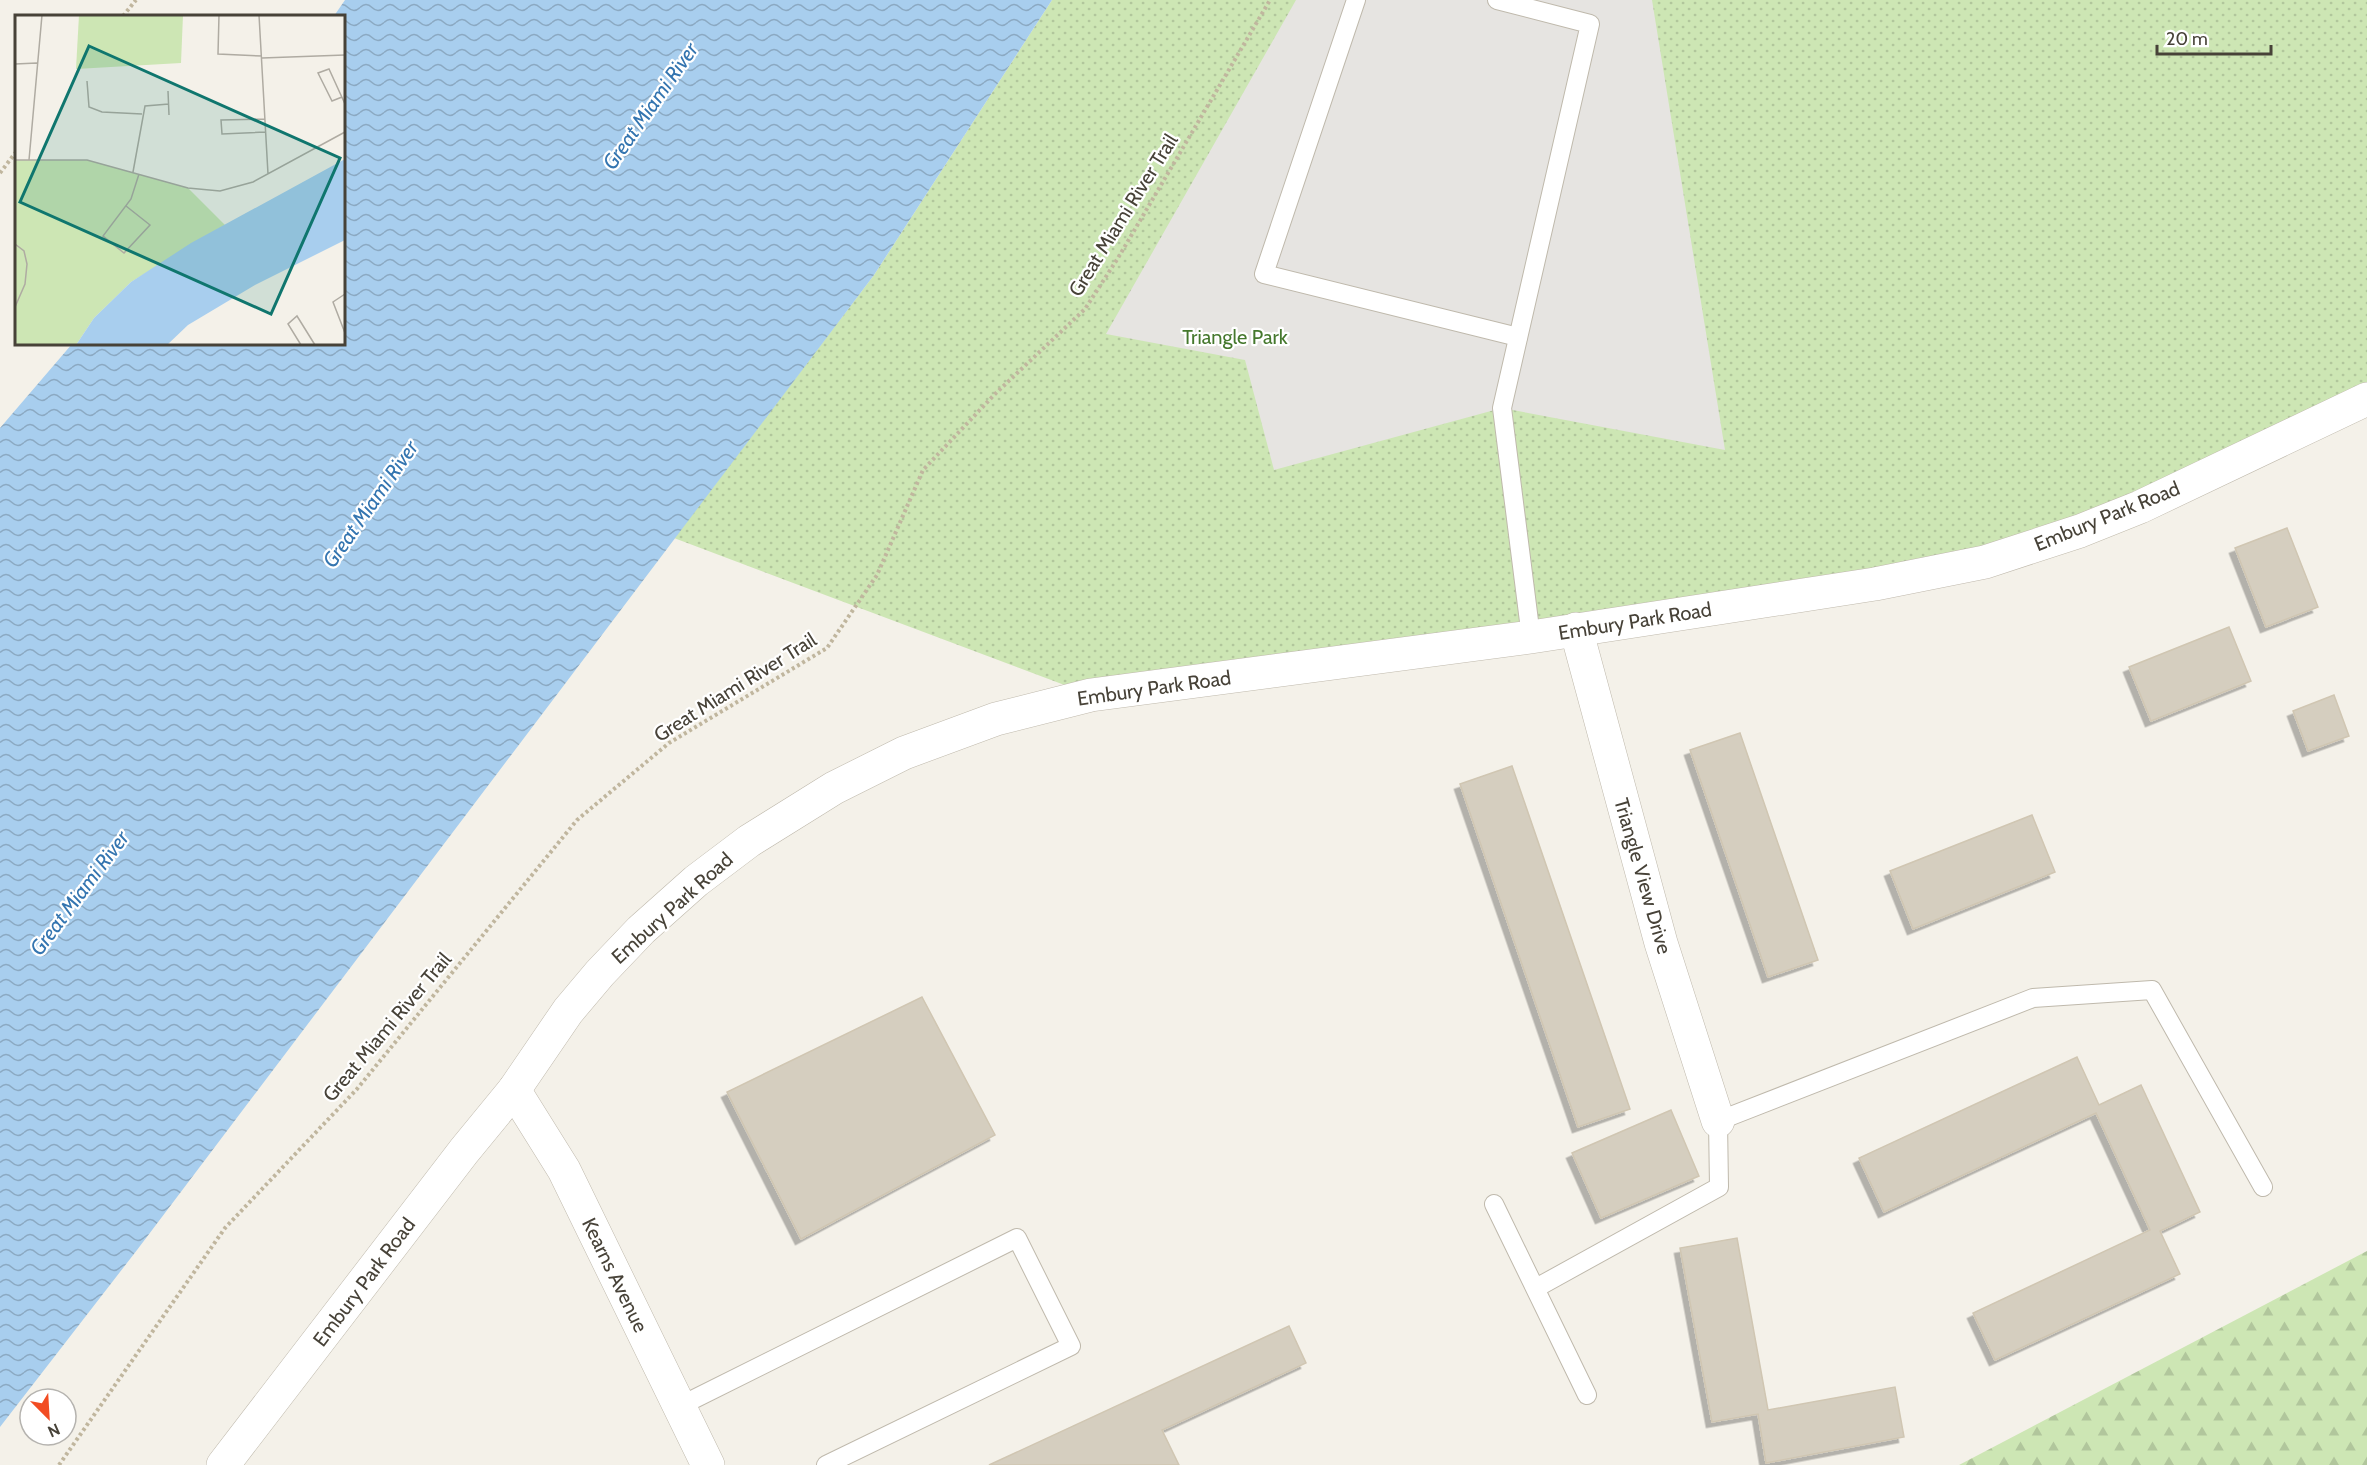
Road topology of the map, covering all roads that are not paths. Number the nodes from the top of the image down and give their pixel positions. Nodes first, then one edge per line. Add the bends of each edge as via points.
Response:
1 (1356, 0) edge
2 (1497, 0) edge
3 (1518, 337) junction
4 (2367, 399) edge
5 (1576, 629) junction
6 (1531, 637) junction
7 (514, 1090) junction
8 (1718, 1121) junction
9 (2263, 1188) dead end
10 (1494, 1203) dead end
11 (1536, 1288) junction
12 (1587, 1395) dead end
13 (680, 1406) junction
14 (223, 1465) edge
15 (708, 1465) edge
16 (826, 1465) edge

1 - 3 lane via 1264,274
2 - 3 lane via 1590,24
3 - 6 lane via 1502,408
4 - 5 street, Embury Park Road via 2140,507 1985,561 1875,584
5 - 6 street, Embury Park Road
5 - 8 street, Triangle View Drive via 1661,943
6 - 7 street, Embury Park Road via 1091,695 996,719 904,753 834,788 749,841 696,881 600,973 568,1011
7 - 13 street, Kearns Avenue via 564,1170
7 - 14 street, Embury Park Road
8 - 9 lane via 2032,998 2152,990
8 - 11 lane via 1719,1187
10 - 11 lane
11 - 12 lane
13 - 15 street, Kearns Avenue
13 - 16 lane via 1017,1238 1071,1346

